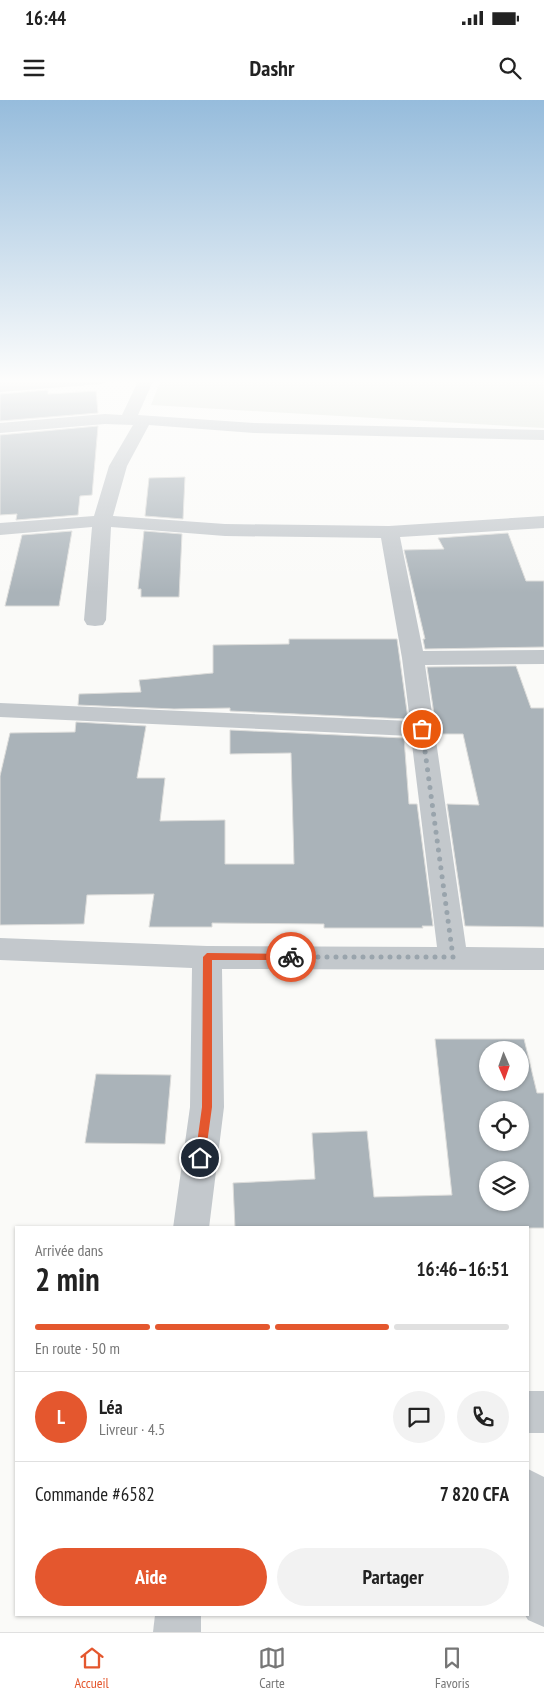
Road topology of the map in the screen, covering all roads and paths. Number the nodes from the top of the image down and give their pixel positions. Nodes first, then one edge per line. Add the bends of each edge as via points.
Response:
1 (124, 450) edge
2 (102, 521) junction
3 (544, 522) edge
4 (0, 529) edge
5 (389, 532) junction
6 (94, 620) dead end
7 (544, 657) edge
8 (413, 658) junction
9 (0, 710) edge
10 (422, 729) junction
11 (0, 949) edge
12 (207, 957) junction
13 (453, 957) junction
14 (544, 959) edge
15 (191, 1226) edge
16 (529, 1412) edge
17 (544, 1412) edge
18 (529, 1498) edge
19 (544, 1604) edge
20 (178, 1616) edge
21 (177, 1632) edge

1 - 2 street
2 - 4 street
2 - 5 street via 225,530
2 - 6 street
3 - 5 street
5 - 8 street
7 - 8 street
8 - 10 street
9 - 10 street
10 - 13 street
11 - 12 street
12 - 13 street
12 - 15 street via 207,1107
13 - 14 street
16 - 17 street
18 - 19 street
20 - 21 street

